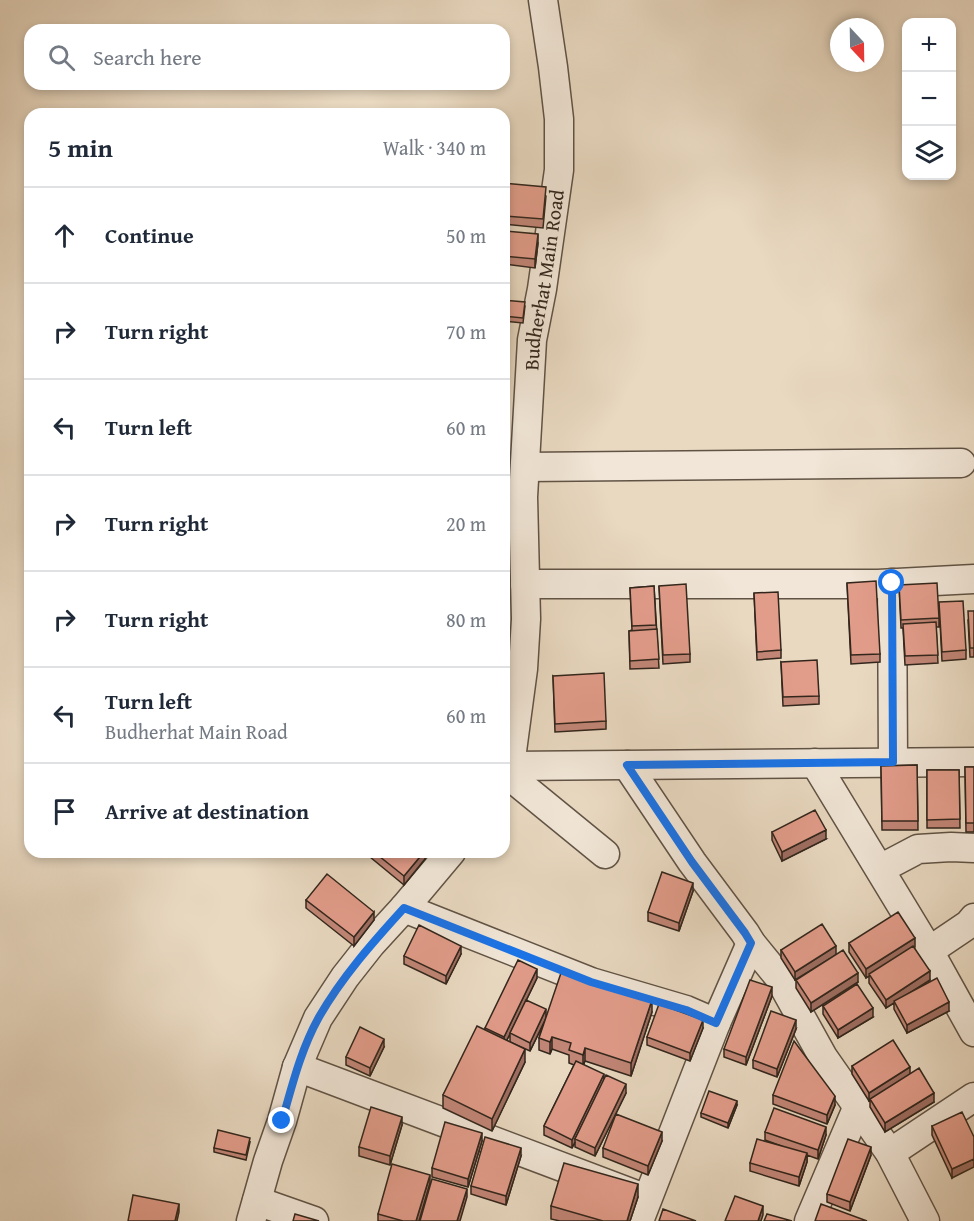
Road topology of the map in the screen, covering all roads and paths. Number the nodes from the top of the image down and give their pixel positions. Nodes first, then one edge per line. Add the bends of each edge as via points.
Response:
1 (543, 0) edge
2 (961, 463) dead end
3 (525, 467) junction
4 (974, 579) edge
5 (892, 583) junction
6 (525, 584) junction
7 (510, 753) edge
8 (893, 762) junction
9 (974, 762) edge
10 (816, 763) junction
11 (627, 765) junction
12 (510, 772) edge
13 (510, 775) edge
14 (974, 848) edge
15 (605, 854) dead end
16 (446, 858) edge
17 (880, 869) junction
18 (404, 908) junction
19 (974, 918) edge
20 (751, 943) junction
21 (929, 951) junction
22 (716, 1023) junction
23 (974, 1032) edge
24 (297, 1067) junction
25 (974, 1096) edge
26 (858, 1106) junction
27 (890, 1153) junction
28 (643, 1210) edge
29 (254, 1211) edge
30 (314, 1221) edge
31 (809, 1221) edge
32 (925, 1221) edge

1 - 3 street, Budherhat Main Road via 559,119 559,170 532,340
2 - 3 street
3 - 6 street, Budherhat Main Road
4 - 5 street
5 - 6 street
5 - 8 street
6 - 7 street, Budherhat Main Road via 523,669
8 - 9 street
8 - 10 street
10 - 11 street
10 - 17 street
11 - 12 street
11 - 20 street
13 - 15 street
14 - 17 street via 918,849
16 - 18 street
17 - 21 street
18 - 22 street via 591,982 686,1010
18 - 24 street via 345,977 318,1018
19 - 21 street
20 - 22 street
20 - 26 street via 778,976 823,1057
21 - 23 street
22 - 28 street
24 - 28 street
24 - 29 street
25 - 27 street
26 - 27 street
26 - 31 street
27 - 32 street
29 - 30 street

